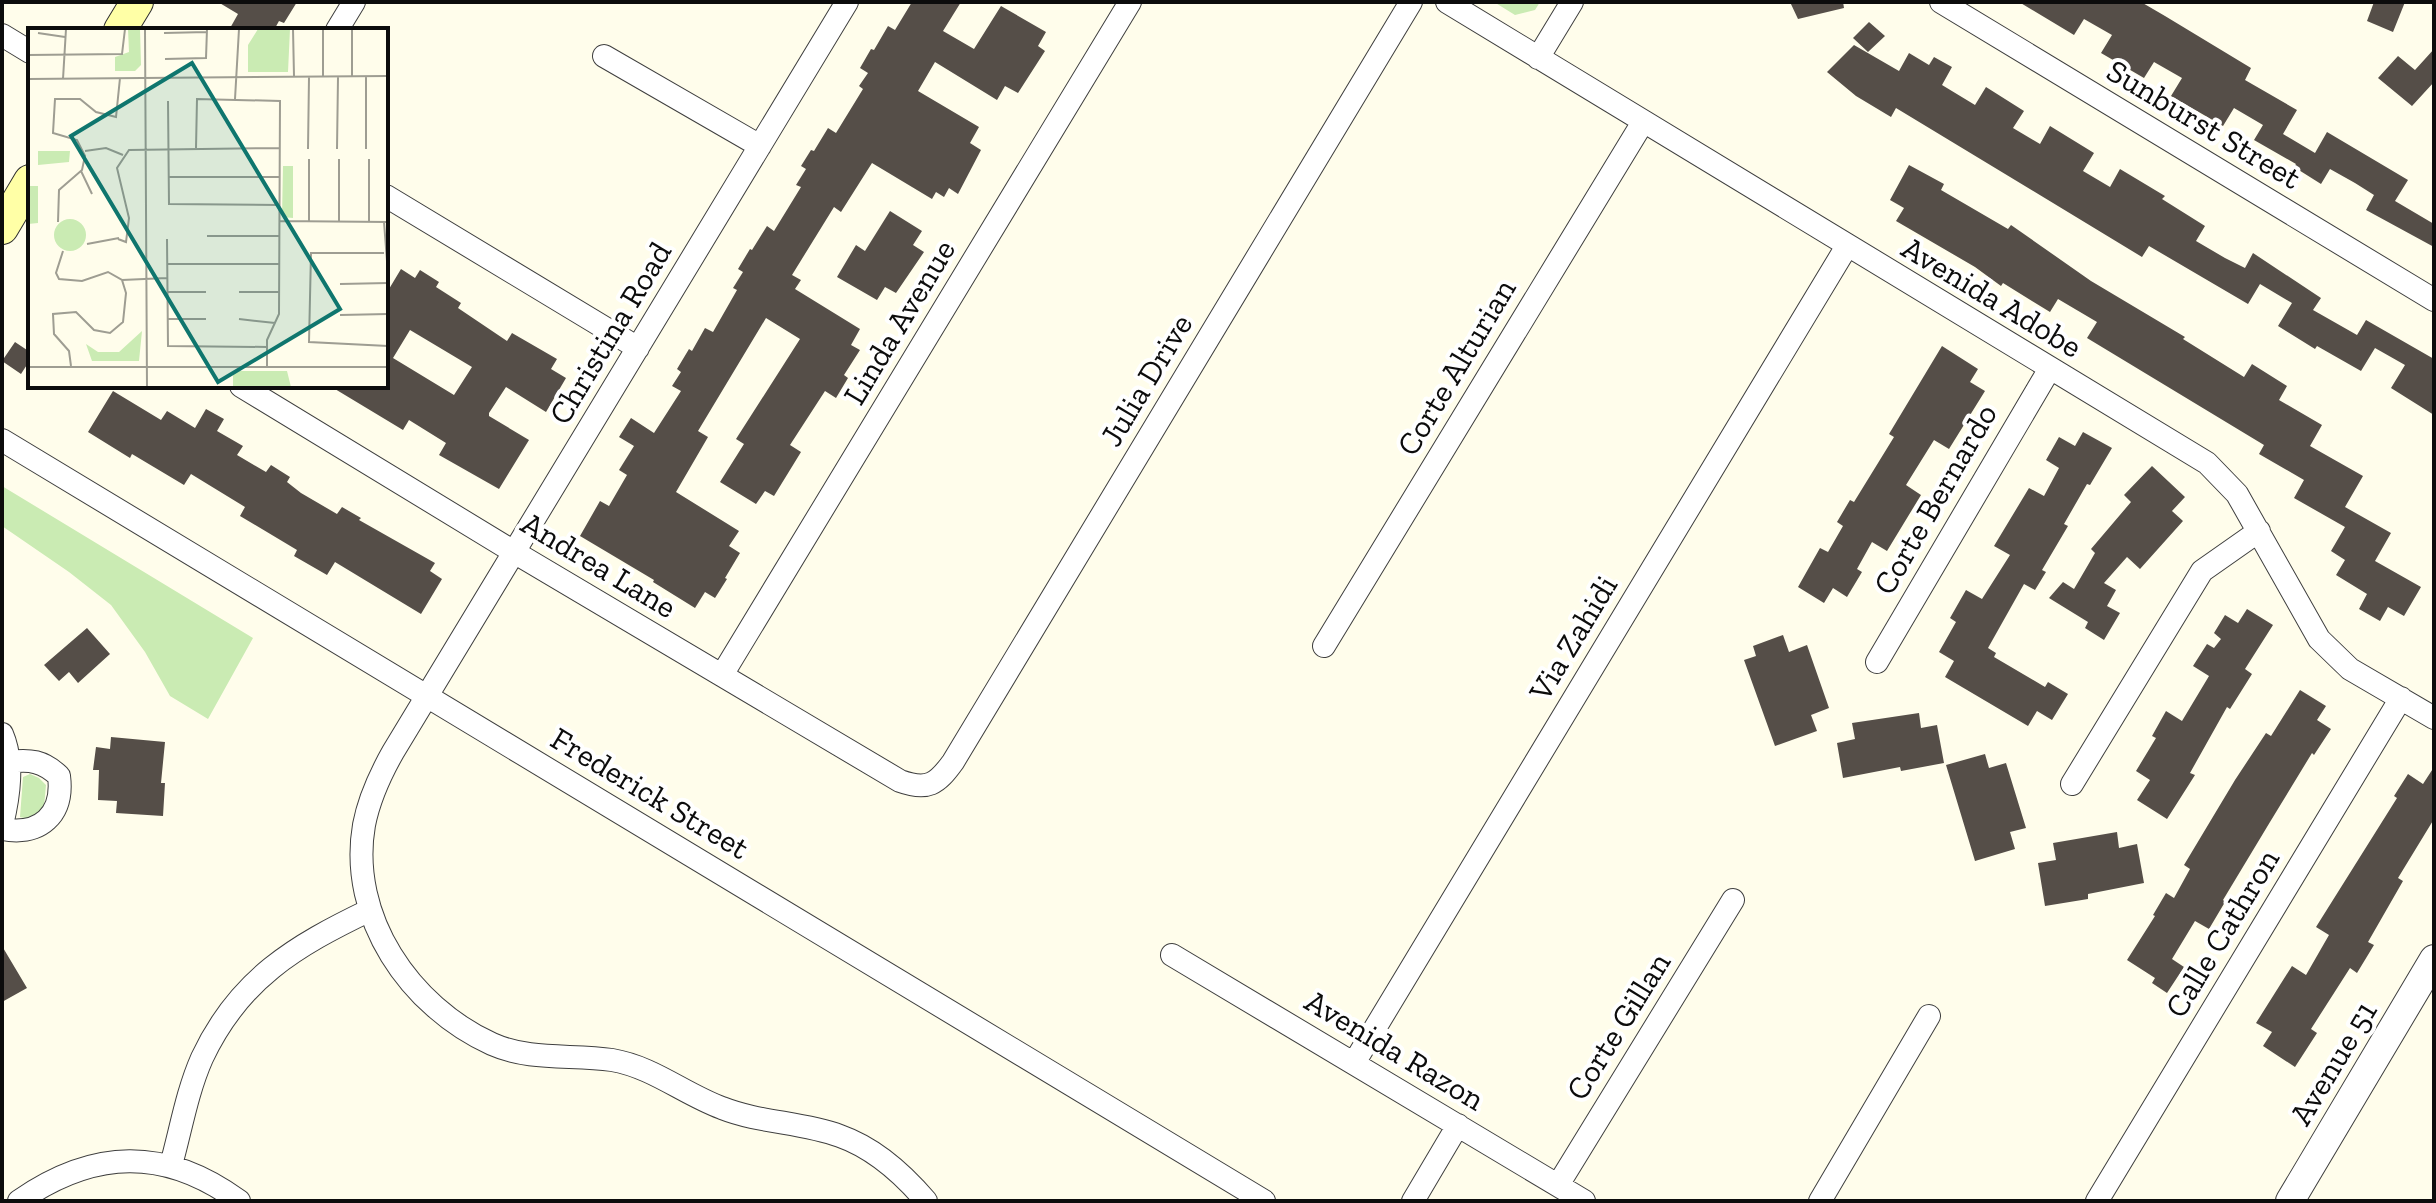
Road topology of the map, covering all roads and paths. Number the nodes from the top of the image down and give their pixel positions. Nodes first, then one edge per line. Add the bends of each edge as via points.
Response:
1 (137, 2) edge
2 (354, 2) edge
3 (847, 2) edge
4 (1130, 2) edge
5 (1411, 2) edge
6 (1447, 2) edge
7 (1572, 2) edge
8 (1941, 2) edge
9 (121, 28) edge
10 (338, 28) edge
11 (2, 35) edge
12 (28, 51) edge
13 (604, 56) dead end
14 (1538, 58) junction
15 (1643, 122) junction
16 (760, 146) junction
17 (28, 184) edge
18 (388, 197) edge
19 (2, 228) edge
20 (1847, 246) junction
21 (2434, 300) edge
22 (638, 348) junction
23 (2049, 370) junction
24 (244, 388) edge
25 (2, 440) edge
26 (2259, 531) junction
27 (514, 552) junction
28 (1324, 646) dead end
29 (1877, 662) dead end
30 (722, 675) junction
31 (427, 696) junction
32 (2401, 698) junction
33 (2434, 718) edge
34 (2, 734) edge
35 (9, 762) junction
36 (2072, 784) dead end
37 (929, 786) joint
38 (2, 827) edge
39 (1733, 900) dead end
40 (370, 910) junction
41 (1172, 955) dead end
42 (2434, 959) edge
43 (1929, 1016) dead end
44 (1354, 1063) junction
45 (1458, 1125) junction
46 (171, 1165) junction
47 (1558, 1185) junction
48 (19, 1201) edge
49 (239, 1201) edge
50 (926, 1201) edge
51 (1264, 1201) edge
52 (1413, 1201) edge
53 (1584, 1201) edge
54 (1820, 1201) edge
55 (2097, 1201) edge
56 (2290, 1201) edge

1 - 9 main road
2 - 10 street
3 - 16 street, Christina Road
4 - 30 street, Linda Avenue
5 - 37 street, Julia Drive via 953,762
6 - 14 street, Avenida Adobe
7 - 14 street
8 - 21 street, Sunburst Street
11 - 12 street
13 - 16 street
14 - 15 street, Avenida Adobe
15 - 20 street, Avenida Adobe
15 - 28 street, Corte Alturian
16 - 22 street, Christina Road
17 - 19 main road
18 - 22 street
20 - 23 street, Avenida Adobe
20 - 44 street, Via Zahidi
22 - 27 street, Christina Road
23 - 26 street, Avenida Adobe via 2207,463 2237,494
23 - 29 street, Corte Bernardo
24 - 27 street, Andrea Lane
25 - 31 street, Frederick Street
26 - 32 street, Avenida Adobe via 2319,639 2350,669
26 - 36 street via 2202,571
27 - 30 street, Andrea Lane
27 - 31 street, Christina Road
30 - 37 street, Andrea Lane via 900,781
31 - 40 street, Christina Road via 368,807 362,868
31 - 51 street, Frederick Street
32 - 33 street, Avenida Adobe
32 - 55 street, Calle Cathron
34 - 35 street
35 - 38 street
35 - 38 street via 47,765 59,776 61,792 43,824 17,832
39 - 47 street, Corte Gillan
40 - 46 street via 274,963 243,995 203,1056
40 - 50 street, Christina Road via 403,975 436,1010 494,1045 613,1060 720,1107 839,1135 892,1166
41 - 44 street, Avenida Razon
42 - 56 street, Avenue 51
43 - 54 street
44 - 45 street, Avenida Razon
45 - 47 street, Avenida Razon
45 - 52 street
46 - 48 street via 101,1165 64,1176
46 - 49 street
47 - 53 street, Avenida Razon

